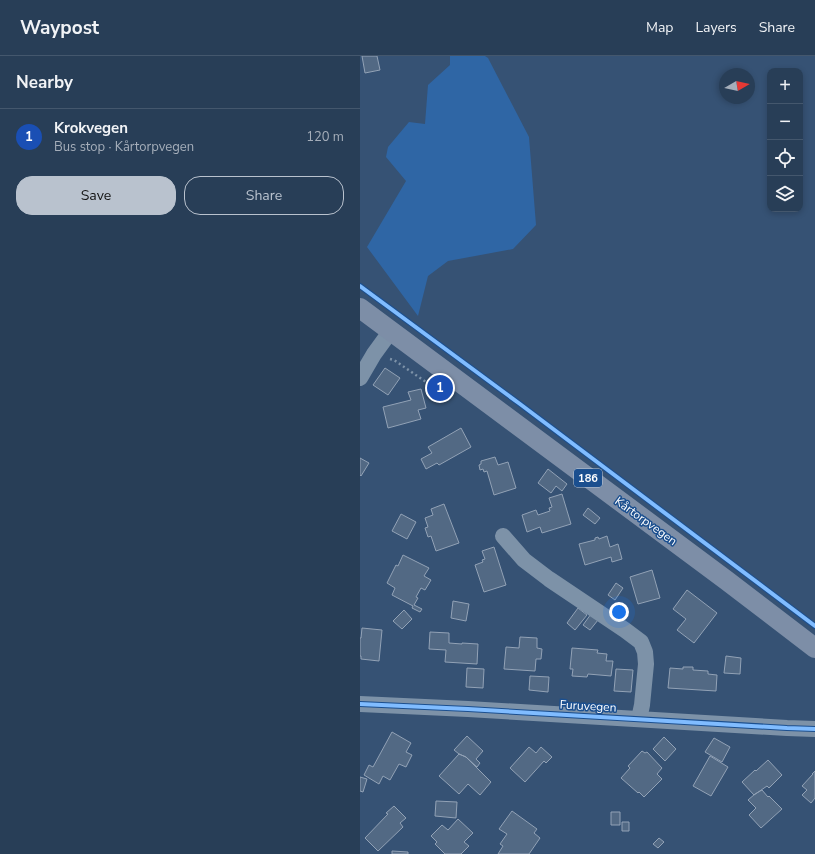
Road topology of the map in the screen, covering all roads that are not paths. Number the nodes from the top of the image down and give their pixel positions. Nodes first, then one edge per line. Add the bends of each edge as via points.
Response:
1 (360, 308) edge
2 (390, 332) junction
3 (360, 378) edge
4 (503, 536) dead end
5 (815, 648) edge
6 (360, 704) edge
7 (639, 719) junction
8 (815, 729) edge

1 - 2 main road, Kårtorpvegen / 186
2 - 3 street
2 - 5 main road, Kårtorpvegen / 186
4 - 7 street via 524,560 641,642 646,664
6 - 7 street, Furuvegen
7 - 8 street, Furuvegen

